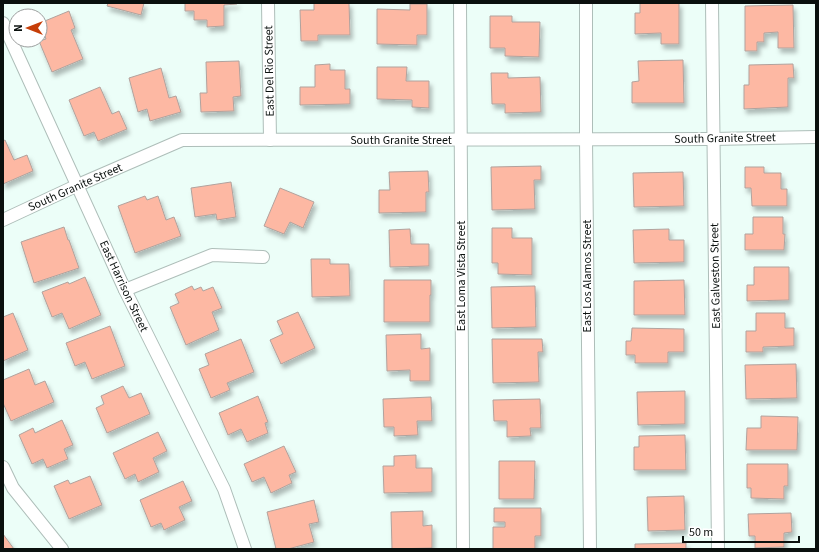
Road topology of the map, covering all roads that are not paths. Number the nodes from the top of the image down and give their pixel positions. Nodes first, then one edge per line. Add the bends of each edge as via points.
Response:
1 (268, 3) edge
2 (460, 3) edge
3 (586, 3) edge
4 (712, 3) edge
5 (3, 23) edge
6 (816, 137) edge
7 (586, 139) junction
8 (713, 139) junction
9 (270, 140) junction
10 (460, 140) junction
11 (78, 185) junction
12 (3, 220) edge
13 (263, 257) dead end
14 (125, 290) junction
15 (3, 467) edge
16 (62, 549) edge
17 (245, 549) edge
18 (463, 549) edge
19 (590, 549) edge
20 (718, 549) edge

1 - 9 street, East Del Rio Street
2 - 10 street, East Loma Vista Street
3 - 7 street, East Los Alamos Street
4 - 8 street, East Galveston Street
5 - 11 street, East Harrison Street
6 - 8 street, South Granite Street
7 - 8 street, South Granite Street
7 - 10 street, South Granite Street
7 - 19 street, East Los Alamos Street
8 - 20 street, East Galveston Street
9 - 10 street, South Granite Street
9 - 11 street, South Granite Street via 182,140
10 - 18 street, East Loma Vista Street
11 - 12 street, South Granite Street
11 - 14 street, East Harrison Street
13 - 14 street via 212,255
14 - 17 street, East Harrison Street via 224,489
15 - 16 street via 13,488

